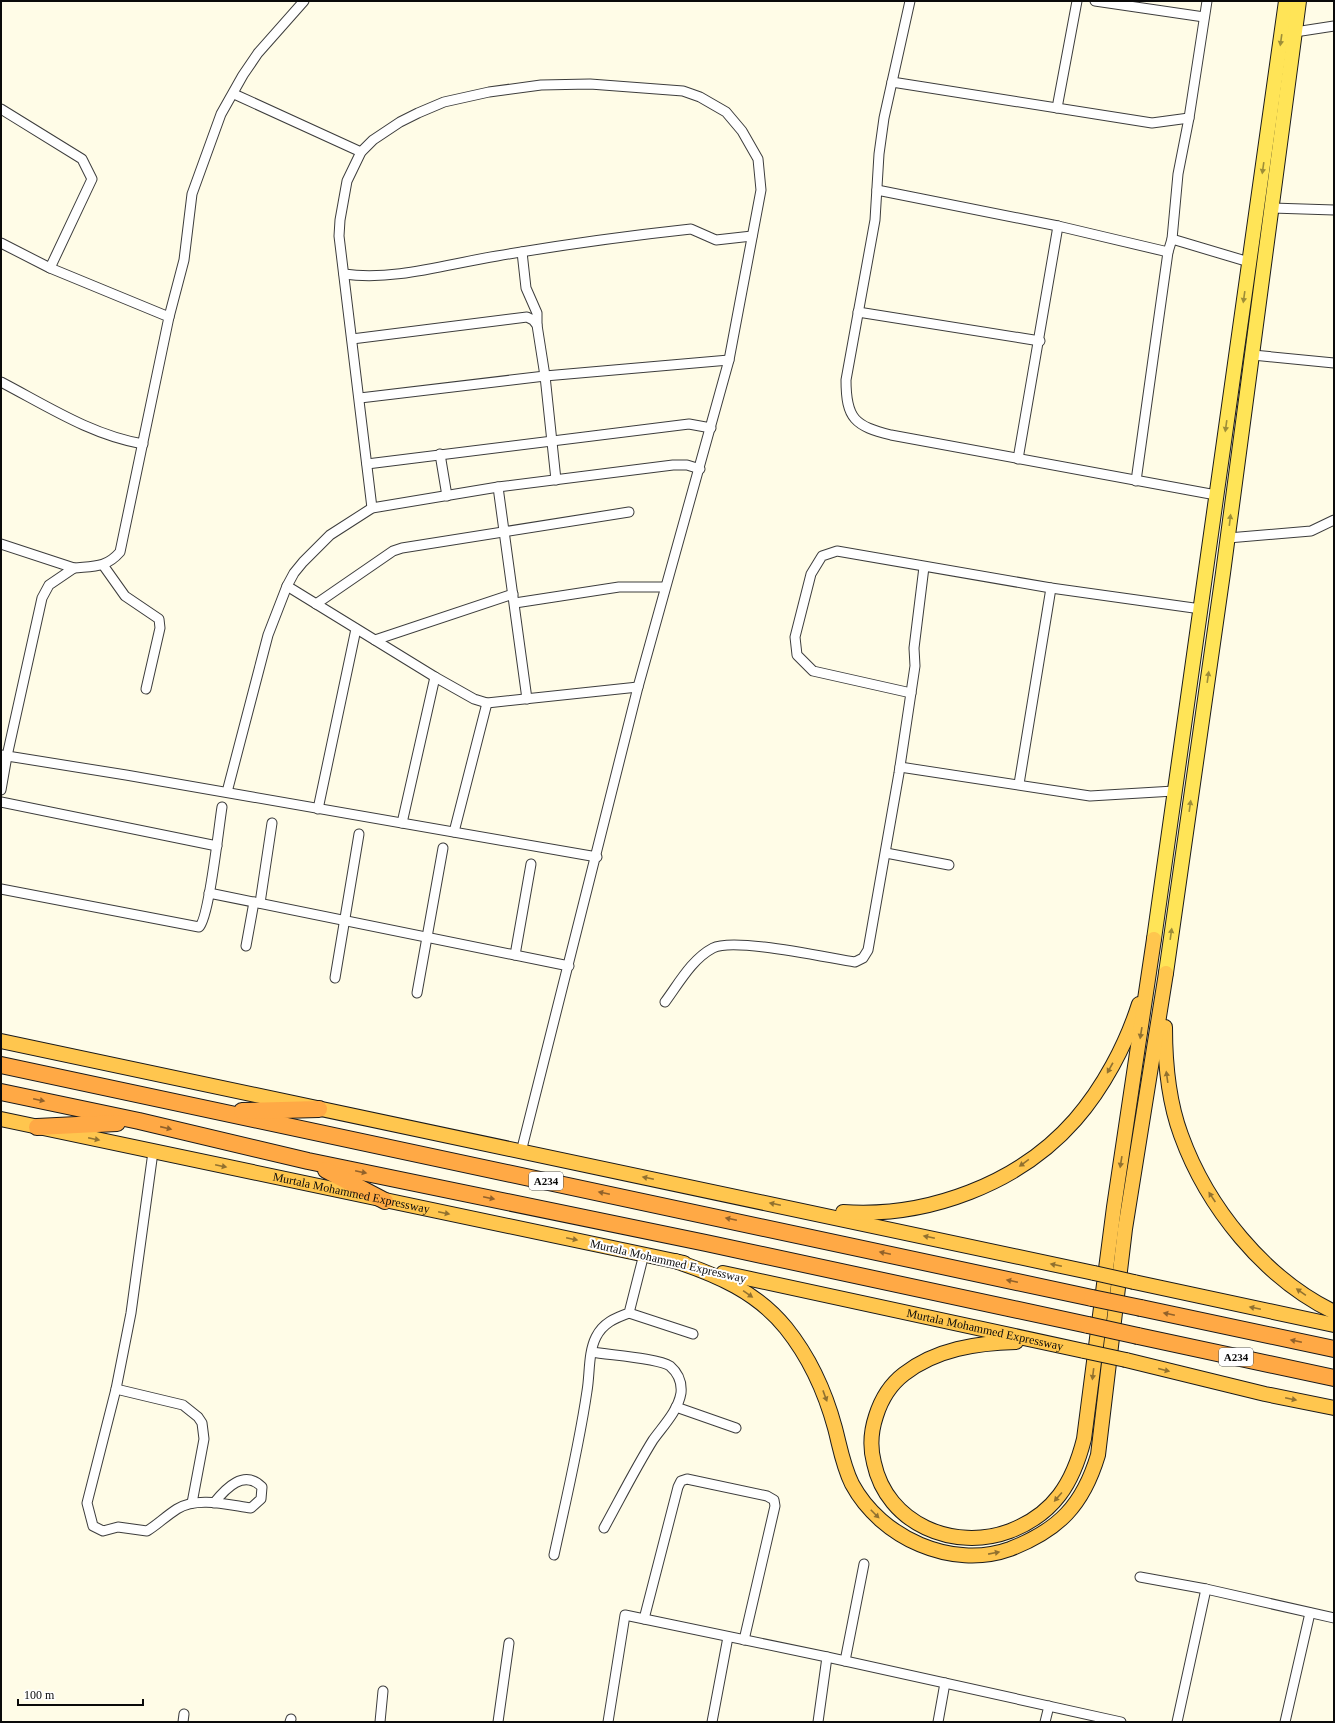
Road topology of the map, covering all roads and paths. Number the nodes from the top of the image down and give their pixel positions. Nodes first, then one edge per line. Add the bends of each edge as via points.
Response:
1 (910, 1) edge
2 (1077, 1) edge
3 (1095, 1) edge
4 (1207, 1) edge
5 (1286, 1) edge
6 (1299, 1) edge
7 (301, 2) edge
8 (1204, 17) junction
9 (1334, 26) edge
10 (1295, 32) junction
11 (892, 82) junction
12 (234, 94) junction
13 (1057, 108) junction
14 (1, 109) edge
15 (1189, 118) junction
16 (361, 152) junction
17 (877, 190) junction
18 (1272, 208) junction
19 (1334, 210) edge
20 (1058, 226) junction
21 (752, 236) junction
22 (1172, 239) junction
23 (1, 243) edge
24 (522, 252) junction
25 (1168, 252) junction
26 (1249, 262) junction
27 (50, 268) junction
28 (344, 274) junction
29 (858, 312) junction
30 (169, 317) junction
31 (537, 325) junction
32 (352, 339) junction
33 (1040, 341) junction
34 (1253, 355) junction
35 (729, 360) junction
36 (1334, 363) edge
37 (545, 376) junction
38 (1, 382) edge
39 (360, 398) junction
40 (711, 428) junction
41 (552, 440) junction
42 (143, 444) junction
43 (440, 454) junction
44 (1018, 459) junction
45 (367, 464) junction
46 (700, 469) junction
47 (556, 480) junction
48 (1136, 480) junction
49 (498, 487) junction
50 (1216, 495) junction
51 (447, 496) junction
52 (372, 508) junction
53 (629, 512) dead end
54 (1334, 520) edge
55 (504, 532) junction
56 (1228, 538) junction
57 (1, 544) edge
58 (103, 566) junction
59 (924, 567) junction
60 (74, 568) junction
61 (287, 586) junction
62 (665, 587) junction
63 (1051, 588) junction
64 (514, 598) junction
65 (316, 604) junction
66 (1201, 609) junction
67 (356, 629) junction
68 (375, 640) junction
69 (435, 677) junction
70 (638, 687) junction
71 (146, 689) dead end
72 (911, 692) junction
73 (527, 699) junction
74 (487, 703) junction
75 (4, 755) edge
76 (900, 768) junction
77 (1019, 784) junction
78 (1, 790) edge
79 (1174, 791) junction
80 (227, 792) junction
81 (1, 802) edge
82 (222, 806) dead end
83 (318, 809) junction
84 (272, 823) dead end
85 (402, 823) junction
86 (454, 832) junction
87 (359, 834) dead end
88 (216, 846) junction
89 (444, 848) dead end
90 (886, 853) junction
91 (597, 856) junction
92 (531, 864) dead end
93 (949, 865) dead end
94 (1, 889) edge
95 (209, 893) junction
96 (257, 903) junction
97 (345, 921) junction
98 (428, 937) junction
99 (1154, 939) junction
100 (246, 946) dead end
101 (515, 955) junction
102 (568, 966) junction
103 (1166, 973) junction
104 (336, 978) dead end
105 (418, 992) dead end
106 (665, 1002) dead end
107 (1, 1041) edge
108 (1, 1053) edge
109 (1, 1065) edge
110 (41, 1073) junction
111 (1, 1092) edge
112 (318, 1109) junction
113 (216, 1112) junction
114 (1, 1119) edge
115 (139, 1121) junction
116 (37, 1127) junction
117 (153, 1152) junction
118 (521, 1152) junction
119 (308, 1161) junction
120 (385, 1200) junction
121 (800, 1209) junction
122 (644, 1254) junction
123 (675, 1260) junction
124 (1334, 1312) edge
125 (629, 1313) junction
126 (1334, 1325) edge
127 (693, 1334) dead end
128 (1051, 1344) junction
129 (1334, 1349) edge
130 (592, 1352) junction
131 (1334, 1378) edge
132 (116, 1389) junction
133 (676, 1407) junction
134 (1334, 1408) edge
135 (736, 1428) dead end
136 (192, 1503) junction
137 (214, 1503) junction
138 (604, 1528) dead end
139 (554, 1554) dead end
140 (864, 1564) dead end
141 (1140, 1577) dead end
142 (1206, 1589) junction
143 (1310, 1613) junction
144 (1334, 1618) edge
145 (644, 1619) junction
146 (728, 1636) junction
147 (744, 1640) junction
148 (509, 1643) dead end
149 (827, 1657) junction
150 (845, 1661) junction
151 (945, 1683) junction
152 (383, 1691) dead end
153 (1049, 1706) junction
154 (380, 1722) edge
155 (498, 1722) edge
156 (608, 1722) edge
157 (712, 1722) edge
158 (818, 1722) edge
159 (938, 1722) edge
160 (1045, 1722) edge
161 (1121, 1722) edge
162 (1177, 1722) edge
163 (1285, 1722) edge

1 - 11 street
2 - 13 street
3 - 8 street
4 - 8 street
5 -> 26 main road
6 - 10 main road
7 - 12 street via 258,53
8 - 15 street
9 - 10 street
10 - 18 main road
11 - 13 street
11 - 17 street via 879,154
12 - 16 street
12 - 30 street via 220,114 192,194 184,260
13 - 15 street via 1152,123
14 - 27 street via 82,159 92,179
15 - 22 street via 1178,174
16 - 21 street via 373,140 418,113 444,102 489,92 541,85 590,84 683,91 700,97 726,112 751,144 758,159 761,190
16 - 28 street via 347,181 340,220
17 - 20 street
17 - 29 street via 875,220
18 - 19 street
18 - 34 main road
20 - 25 street
20 - 33 street
21 - 24 street via 716,240 691,229
21 - 35 street
22 - 25 street
22 - 26 street
23 - 27 street
24 - 28 street via 384,276 362,277
24 - 31 street via 526,288 537,313
25 - 48 street
26 -> 50 main road
27 - 30 street
28 - 32 street
29 - 33 street
29 - 44 street via 846,380 846,396 857,422 868,429 891,436
30 - 42 street
31 - 32 street via 527,317
31 - 37 street
32 - 39 street
33 - 44 street
34 - 36 street
56 -> 34 main road
35 - 37 street
35 - 40 street
37 - 39 street
37 - 41 street
38 - 42 street via 96,432
39 - 45 street
40 - 41 street via 689,424
40 - 46 street
41 - 43 street
41 - 47 street
42 - 58 street via 120,552
43 - 45 street
43 - 51 street
44 - 48 street
45 - 52 street
46 - 47 street via 687,465 673,465
46 - 62 street
47 - 49 street
48 - 50 street
49 - 51 street
49 - 55 street
50 - 66 main road
51 - 52 street
52 - 61 street via 316,547 294,573
53 - 55 street
54 - 56 street via 1311,531
55 - 64 street
55 - 65 street via 402,548
103 -> 56 main road
57 - 60 street
58 - 60 street
58 - 71 street via 125,596 159,619 160,628
59 - 63 street
59 - 72 street
59 - 72 street via 837,551 822,556 811,574 795,636 797,655 813,671
60 - 75 street via 49,585 42,598
61 - 65 street
61 - 80 street via 266,642
62 - 64 street via 619,587
62 - 70 street
63 - 66 street
63 - 77 street
64 - 68 street
64 - 73 street
65 - 67 street
66 - 79 main road
67 - 68 street
67 - 83 street
68 - 69 street
69 - 74 street via 474,699
69 - 85 street
70 - 73 street
70 - 91 street
72 - 76 street
73 - 74 street
74 - 86 street
75 - 78 street
75 - 80 street
76 - 77 street
76 - 90 street
77 - 79 street via 1090,796
79 - 99 main road
80 - 83 street
81 - 88 street
82 - 88 street
83 - 85 street
84 - 96 street
85 - 86 street
86 - 91 street
87 - 97 street
88 - 95 street
89 - 98 street
90 - 93 street
90 - 106 street via 868,950 864,958 855,962 765,948 723,945 714,948 692,965
91 - 102 street
92 - 101 street
94 - 95 street via 194,927 202,925
95 - 96 street
96 - 97 street
96 - 100 street
97 - 98 street
97 - 104 street
98 - 101 street
98 - 105 street
99 -> 121 highway via 1136,1014 1109,1071 1075,1120 1038,1153 1015,1170 964,1195 936,1204 876,1213
99 -> 128 highway via 1114,1207 1084,1439 1074,1472 1059,1496 1035,1518 1020,1527 989,1536 958,1538 943,1535 914,1523 891,1502 876,1474 872,1456 873,1424 883,1398 892,1386 903,1374 916,1366 949,1351 999,1342
101 - 102 street
102 - 118 street
123 -> 103 highway via 710,1272 731,1283 768,1310 784,1326 798,1344 821,1384 845,1468 853,1486 876,1516 892,1529 926,1548 964,1555 1006,1550 1046,1532 1066,1515 1080,1498 1091,1478 1098,1455 1125,1229
124 -> 103 highway via 1297,1289 1251,1248 1210,1195 1194,1166 1181,1134 1167,1075
107 - 112 highway
108 - 110 highway
109 - 110 highway, A234
110 - 113 highway, A234
111 -> 115 highway, Murtala Mohammed Expressway / A234
112 - 113 highway
112 - 118 highway
129 -> 113 highway, A234, bridge via 710,1214
114 - 116 highway, Murtala Mohammed Expressway
115 - 116 highway
115 -> 119 highway, Murtala Mohammed Expressway / A234
116 -> 117 highway, Murtala Mohammed Expressway
117 -> 120 highway, Murtala Mohammed Expressway
117 - 132 street via 131,1313
121 -> 118 highway
119 - 120 highway
119 -> 131 highway, Murtala Mohammed Expressway / A234, bridge
120 -> 122 highway, Murtala Mohammed Expressway
126 -> 121 highway, bridge
122 - 123 highway, Murtala Mohammed Expressway
122 - 125 street
123 - 128 highway, Murtala Mohammed Expressway via 728,1275
125 - 127 street
125 - 130 street via 614,1318 603,1326
128 -> 134 highway, Murtala Mohammed Expressway, bridge
130 - 133 street via 668,1365 680,1379 681,1393
130 - 139 street via 587,1390
132 - 136 street via 183,1405 198,1417 202,1423 204,1439
132 - 136 street via 87,1503 93,1526 103,1531 118,1527 146,1531 178,1508
133 - 135 street
133 - 138 street via 654,1440
136 - 137 street
137 - 137 street via 251,1508 261,1499 262,1487 257,1481 245,1480 228,1486
140 - 150 street
141 - 142 street
142 - 143 street
142 - 162 street
143 - 144 street
143 - 163 street
145 - 146 street
145 - 147 street via 678,1487 681,1481 687,1479 767,1496 774,1500
145 - 156 street via 625,1615
146 - 147 street
146 - 157 street
147 - 149 street
148 - 155 street
149 - 150 street
149 - 158 street
150 - 151 street
151 - 153 street
151 - 159 street
152 - 154 street
153 - 160 street
153 - 161 street

